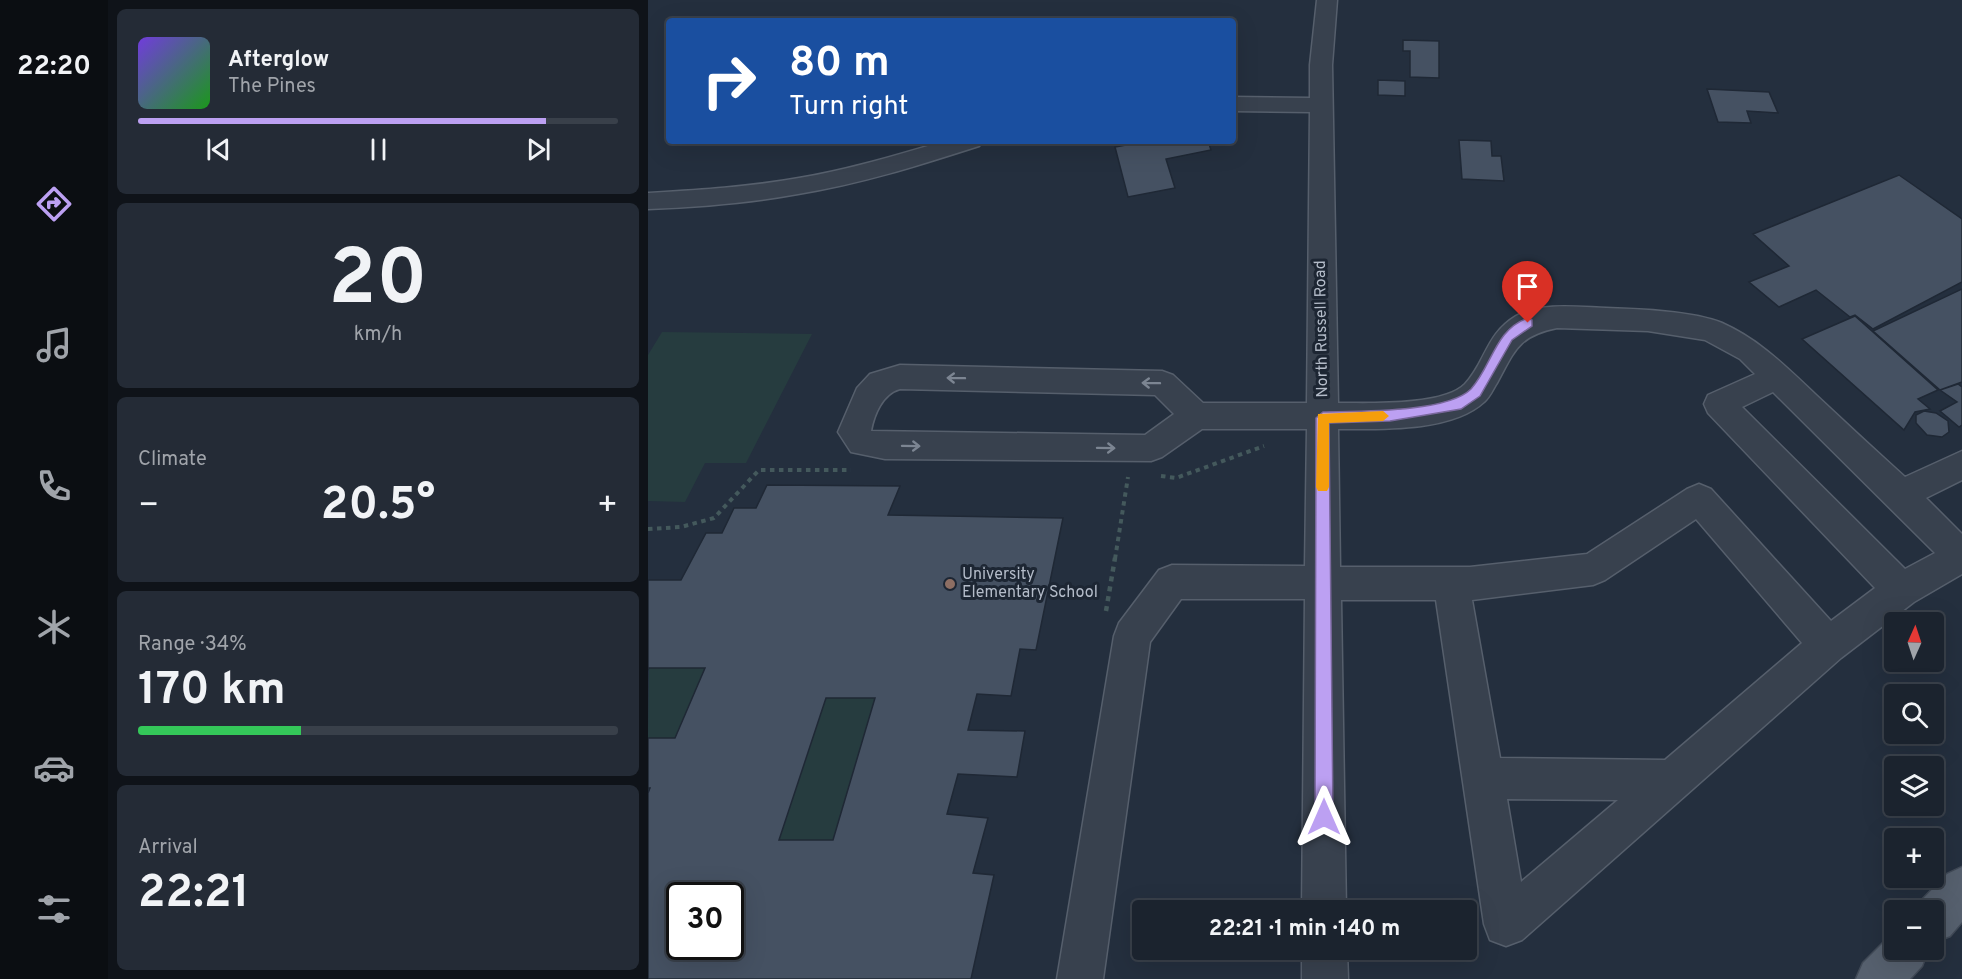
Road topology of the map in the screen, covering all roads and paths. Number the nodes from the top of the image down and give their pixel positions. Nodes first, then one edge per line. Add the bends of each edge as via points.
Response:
1 (1327, 0) edge
2 (1236, 104) edge
3 (1321, 105) junction
4 (960, 144) edge
5 (648, 201) edge
6 (1777, 377) junction
7 (1196, 416) junction
8 (1323, 418) junction
9 (1962, 465) edge
10 (1901, 495) junction
11 (1962, 556) edge
12 (1323, 584) junction
13 (1452, 585) junction
14 (1901, 590) junction
15 (1828, 645) junction
16 (1483, 778) junction
17 (1672, 780) junction
18 (1962, 889) edge
19 (1324, 900) edge
20 (1944, 909) edge
21 (1325, 960) edge
22 (1897, 960) edge
23 (1080, 979) edge
24 (1325, 979) edge
25 (1879, 979) edge

1 - 3 street, North Russell Road
2 - 3 street
3 - 8 street, North Russell Road
4 - 5 street via 822,182 734,196
6 - 8 street via 1750,351 1711,330 1648,320 1557,317 1528,323 1514,331 1476,392 1456,405 1390,416
6 - 10 street
6 - 14 street via 1719,404
7 -> 7 street via 1161,384 900,377 881,382 867,397 854,432 862,443 885,446 1151,448
7 - 8 street
8 - 12 street, North Russell Road
9 - 10 street
10 - 11 street
11 - 14 street
12 - 13 street
12 - 19 street, North Russell Road
12 - 23 street via 1172,582 1132,636
13 - 15 street via 1593,569 1699,499
13 - 16 street
14 - 15 street
15 - 17 street
16 - 17 street
16 - 17 street via 1506,924
18 - 20 main road
21 - 24 street
22 - 25 main road

